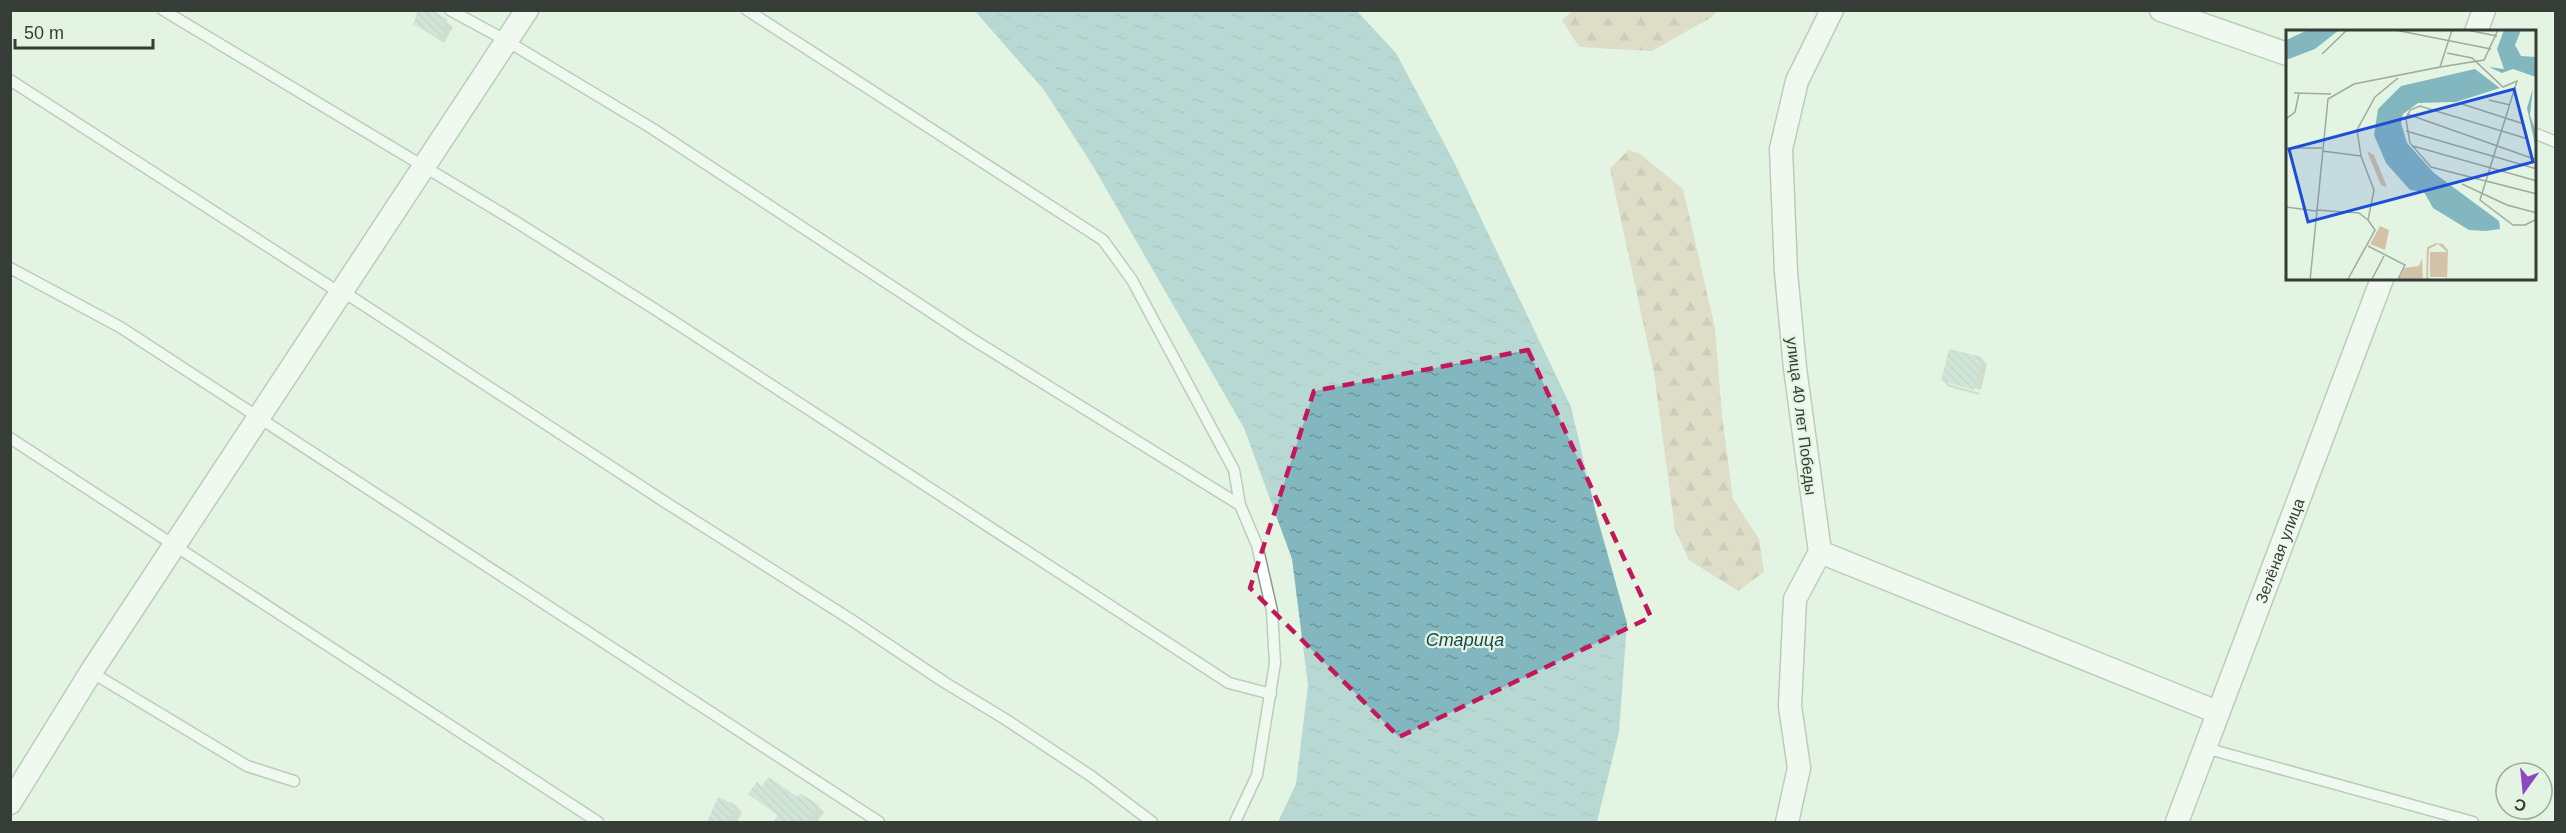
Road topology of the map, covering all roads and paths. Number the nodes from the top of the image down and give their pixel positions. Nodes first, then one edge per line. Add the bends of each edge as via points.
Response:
1 (162, 10) edge
2 (450, 10) edge
3 (526, 10) edge
4 (747, 10) edge
5 (1832, 10) edge
6 (2161, 10) edge
7 (2484, 10) edge
8 (2477, 30) edge
9 (507, 41) junction
10 (2286, 54) edge
11 (10, 80) edge
12 (2536, 133) edge
13 (2556, 142) edge
14 (423, 167) junction
15 (10, 268) edge
16 (2382, 280) edge
17 (340, 293) junction
18 (258, 419) junction
19 (10, 438) edge
20 (1240, 505) junction
21 (175, 544) junction
22 (1820, 552) junction
23 (91, 672) junction
24 (1271, 694) junction
25 (2217, 712) junction
26 (2205, 748) junction
27 (294, 781) dead end
28 (10, 802) edge
29 (598, 822) edge
30 (879, 822) edge
31 (1152, 822) edge
32 (1235, 822) edge
33 (1787, 822) edge
34 (2177, 822) edge
35 (2473, 822) edge

1 - 14 lane
2 - 9 lane
3 - 9 street
4 - 20 lane via 1103,240 1132,280 1234,470
5 - 22 street, улица 40 лет Победы via 1797,81 1781,149 1795,368
6 - 10 street
7 - 8 street
9 - 14 street
9 - 20 lane via 652,129 972,339
11 - 17 lane
12 - 13 lane
14 - 17 street
14 - 24 lane via 653,308 1228,683
15 - 18 lane via 120,327
16 - 25 street, Зелёная улица
17 - 18 street
17 - 31 lane via 1005,719
18 - 21 street
18 - 30 lane
19 - 21 lane
20 - 24 lane via 1257,545 1272,611 1275,663
21 - 23 street
21 - 29 lane
22 - 25 street
22 - 33 street via 1795,599 1790,706 1799,768
23 - 27 lane via 247,766
23 - 28 street
24 - 32 lane via 1257,775
25 - 26 street, Зелёная улица
26 - 34 street, Зелёная улица
26 - 35 lane

